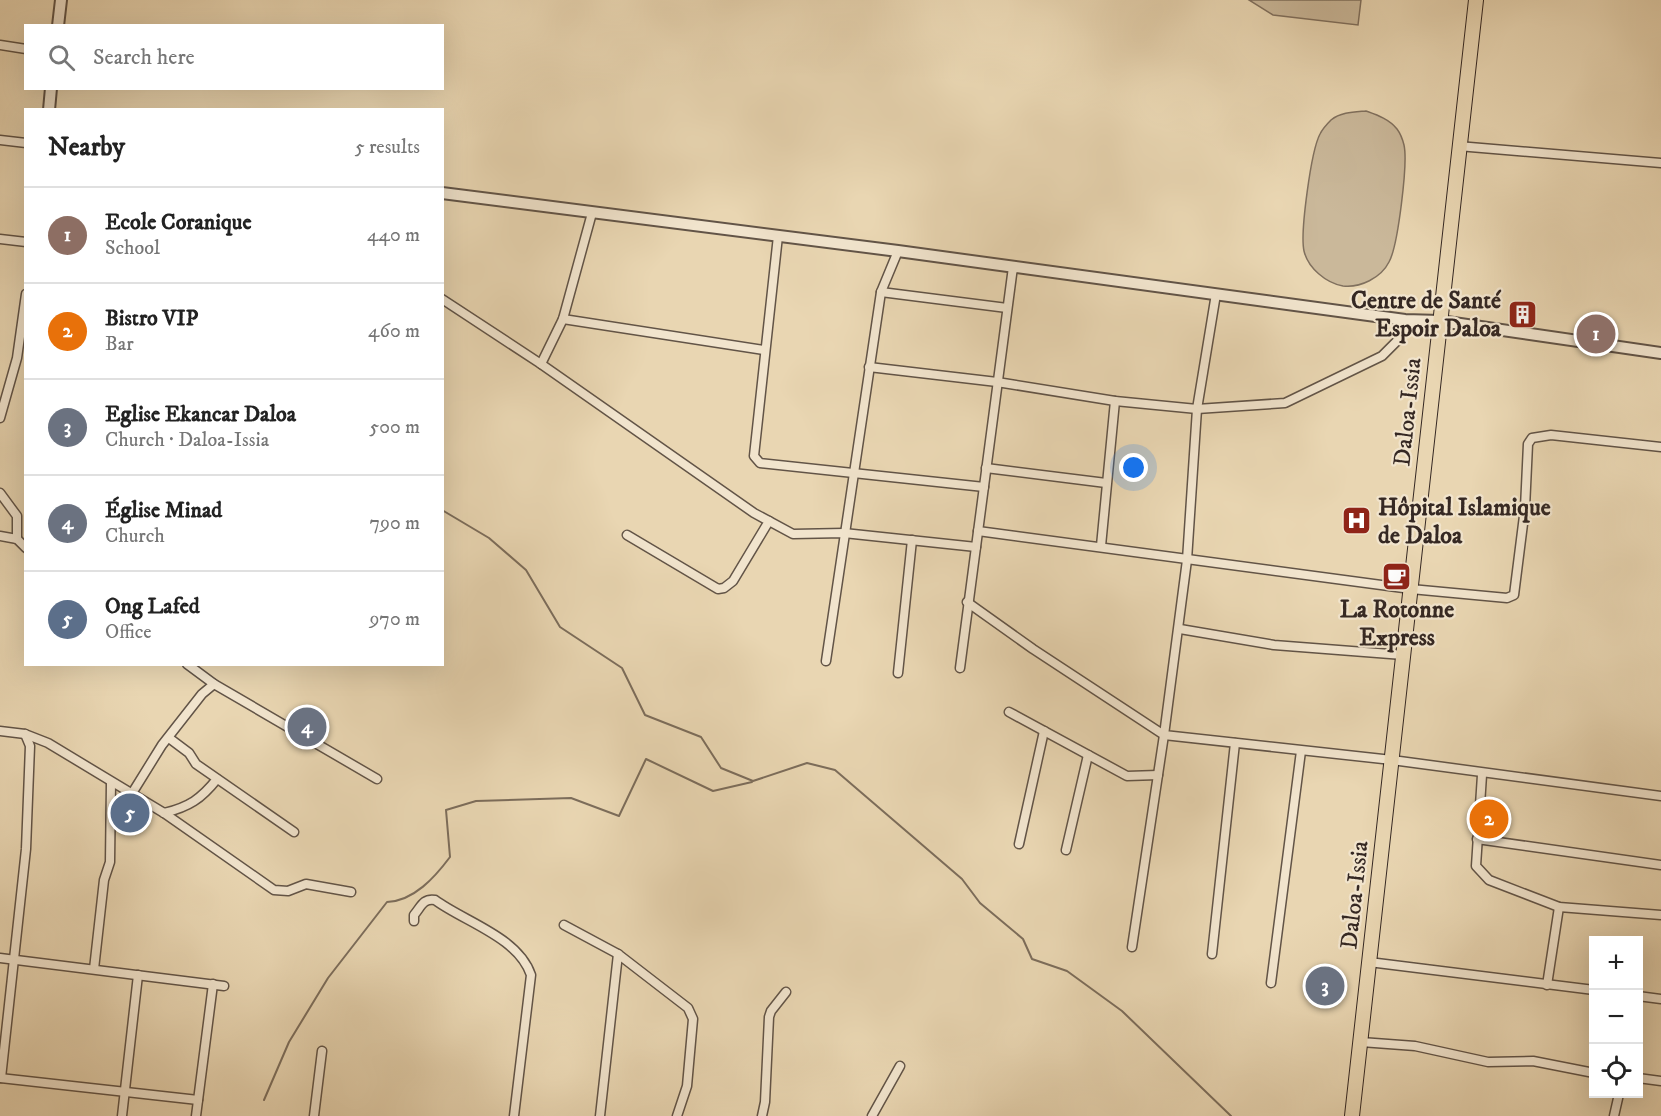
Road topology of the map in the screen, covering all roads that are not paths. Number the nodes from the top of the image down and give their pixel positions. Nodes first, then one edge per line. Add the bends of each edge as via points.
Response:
1 (61, 0) edge
2 (1476, 0) edge
3 (58, 24) edge
4 (0, 45) edge
5 (24, 49) edge
6 (51, 90) edge
7 (49, 108) edge
8 (0, 140) edge
9 (24, 142) edge
10 (1458, 146) junction
11 (1661, 163) edge
12 (444, 194) edge
13 (592, 213) junction
14 (778, 236) junction
15 (0, 239) edge
16 (24, 242) edge
17 (898, 251) junction
18 (1013, 267) junction
19 (881, 292) junction
20 (1216, 294) junction
21 (444, 300) edge
22 (24, 308) edge
23 (1007, 308) junction
24 (563, 319) junction
25 (1405, 320) junction
26 (1440, 321) junction
27 (764, 350) junction
28 (1661, 353) edge
29 (542, 364) junction
30 (869, 367) junction
31 (997, 382) junction
32 (1115, 401) junction
33 (1197, 409) junction
34 (0, 418) edge
35 (1661, 447) edge
36 (986, 468) junction
37 (853, 472) junction
38 (1106, 483) junction
39 (984, 486) junction
40 (0, 493) edge
41 (769, 521) junction
42 (978, 531) junction
43 (844, 534) junction
44 (627, 535) dead end
45 (0, 536) edge
46 (17, 539) junction
47 (912, 540) junction
48 (24, 546) edge
49 (1101, 546) junction
50 (976, 547) junction
51 (1187, 561) junction
52 (1411, 589) junction
53 (967, 602) junction
54 (1180, 629) junction
55 (1403, 655) junction
56 (826, 661) dead end
57 (190, 666) edge
58 (960, 668) dead end
59 (898, 673) dead end
60 (214, 684) junction
61 (1009, 712) dead end
62 (0, 731) edge
63 (1044, 731) junction
64 (25, 734) junction
65 (1164, 735) junction
66 (169, 738) junction
67 (1235, 743) junction
68 (1301, 751) junction
69 (1088, 754) junction
70 (1392, 760) junction
71 (1482, 774) junction
72 (1158, 775) junction
73 (218, 779) junction
74 (377, 779) dead end
75 (111, 783) junction
76 (131, 795) junction
77 (1661, 796) edge
78 (164, 813) junction
79 (294, 832) dead end
80 (1477, 839) junction
81 (1019, 844) dead end
82 (1065, 850) dead end
83 (1661, 865) edge
84 (351, 892) dead end
85 (1559, 907) junction
86 (1661, 915) edge
87 (414, 921) dead end
88 (564, 925) dead end
89 (1132, 947) dead end
90 (618, 954) junction
91 (1212, 954) dead end
92 (0, 958) edge
93 (16, 960) junction
94 (1369, 962) junction
95 (94, 969) junction
96 (138, 975) junction
97 (1271, 983) dead end
98 (213, 984) junction
99 (1547, 985) junction
100 (224, 986) dead end
101 (1589, 990) edge
102 (786, 992) dead end
103 (1643, 997) edge
104 (1661, 999) edge
105 (1361, 1042) junction
106 (322, 1051) dead end
107 (900, 1066) dead end
108 (1589, 1072) edge
109 (1, 1078) edge
110 (1643, 1079) edge
111 (1661, 1082) edge
112 (125, 1092) junction
113 (1618, 1098) edge
114 (198, 1100) junction
115 (122, 1116) edge
116 (196, 1116) edge
117 (314, 1116) edge
118 (514, 1116) edge
119 (600, 1116) edge
120 (677, 1116) edge
121 (762, 1116) edge
122 (872, 1116) edge
123 (1352, 1116) edge
124 (1614, 1116) edge

1 - 3 street
2 - 10 main road, Daloa-Issia
4 - 5 street
6 - 7 street
8 - 9 street
10 - 11 street
10 - 26 main road, Daloa-Issia
12 - 13 street
13 - 14 street
13 - 24 street
14 - 17 street
14 - 27 street
15 - 16 street
17 - 18 street
17 - 19 street
18 - 20 street
18 - 23 street
19 - 23 street
19 - 30 street
20 - 25 street
20 - 33 street
21 - 29 street
22 - 34 street via 17,358
23 - 31 street
24 - 27 street
24 - 29 street
25 - 26 street
25 - 33 street via 1399,339 1382,356 1284,403
26 - 28 street
26 - 52 main road, Daloa-Issia
27 - 37 street via 754,456 759,463
29 - 41 street
30 - 31 street
30 - 37 street
31 - 32 street
31 - 36 street
32 - 33 street
32 - 38 street
33 - 51 street
35 - 52 street via 1551,435 1532,438 1528,444 1514,595 1508,598
36 - 38 street
36 - 39 street
37 - 39 street
37 - 43 street
38 - 49 street
39 - 42 street
40 - 46 street via 17,516
41 - 43 street via 793,534
41 - 44 street via 733,581 718,589
42 - 49 street
42 - 50 street
43 - 47 street
43 - 56 street
45 - 46 street
46 - 48 street
47 - 50 street
47 - 59 street
49 - 51 street
50 - 53 street
51 - 52 street
51 - 54 street
52 - 55 main road, Daloa-Issia
53 - 58 street
53 - 65 street
54 - 55 street via 1274,645
54 - 65 street
55 - 70 main road, Daloa-Issia
57 - 60 street
60 - 66 street
60 - 74 street
61 - 63 street
62 - 64 street
63 - 69 street
63 - 81 street
64 - 75 street via 48,743
64 - 93 street via 30,751
65 - 67 street
65 - 72 street
66 - 73 street
66 - 76 street
67 - 68 street
67 - 91 street
68 - 70 street
68 - 97 street
69 - 72 street via 1127,776
69 - 82 street
70 - 71 street
70 - 94 main road, Daloa-Issia
71 - 77 street
71 - 80 street
72 - 89 street
73 - 78 street via 202,798
73 - 79 street
75 - 76 street
75 - 95 street via 110,862 104,880
76 - 78 street
78 - 84 street via 274,890 288,891 306,884
80 - 83 street
80 - 85 street via 1476,866 1480,874
85 - 86 street
85 - 99 street
87 - 118 street via 422,903 435,900 502,941 527,962 531,975
88 - 90 street
90 - 119 street
90 - 120 street via 688,1008 693,1018 687,1086
92 - 93 street
93 - 95 street
93 - 109 street
94 - 99 street
94 - 105 main road, Daloa-Issia
95 - 96 street
96 - 98 street
96 - 112 street
98 - 100 street
98 - 114 street
99 - 101 street
102 - 121 street via 769,1017
103 - 104 street
105 - 108 street via 1415,1046 1488,1062 1533,1061
105 - 123 main road, Daloa-Issia
106 - 117 street
107 - 122 street
109 - 112 street
110 - 111 street
112 - 114 street
112 - 115 street
113 - 124 street
114 - 116 street

